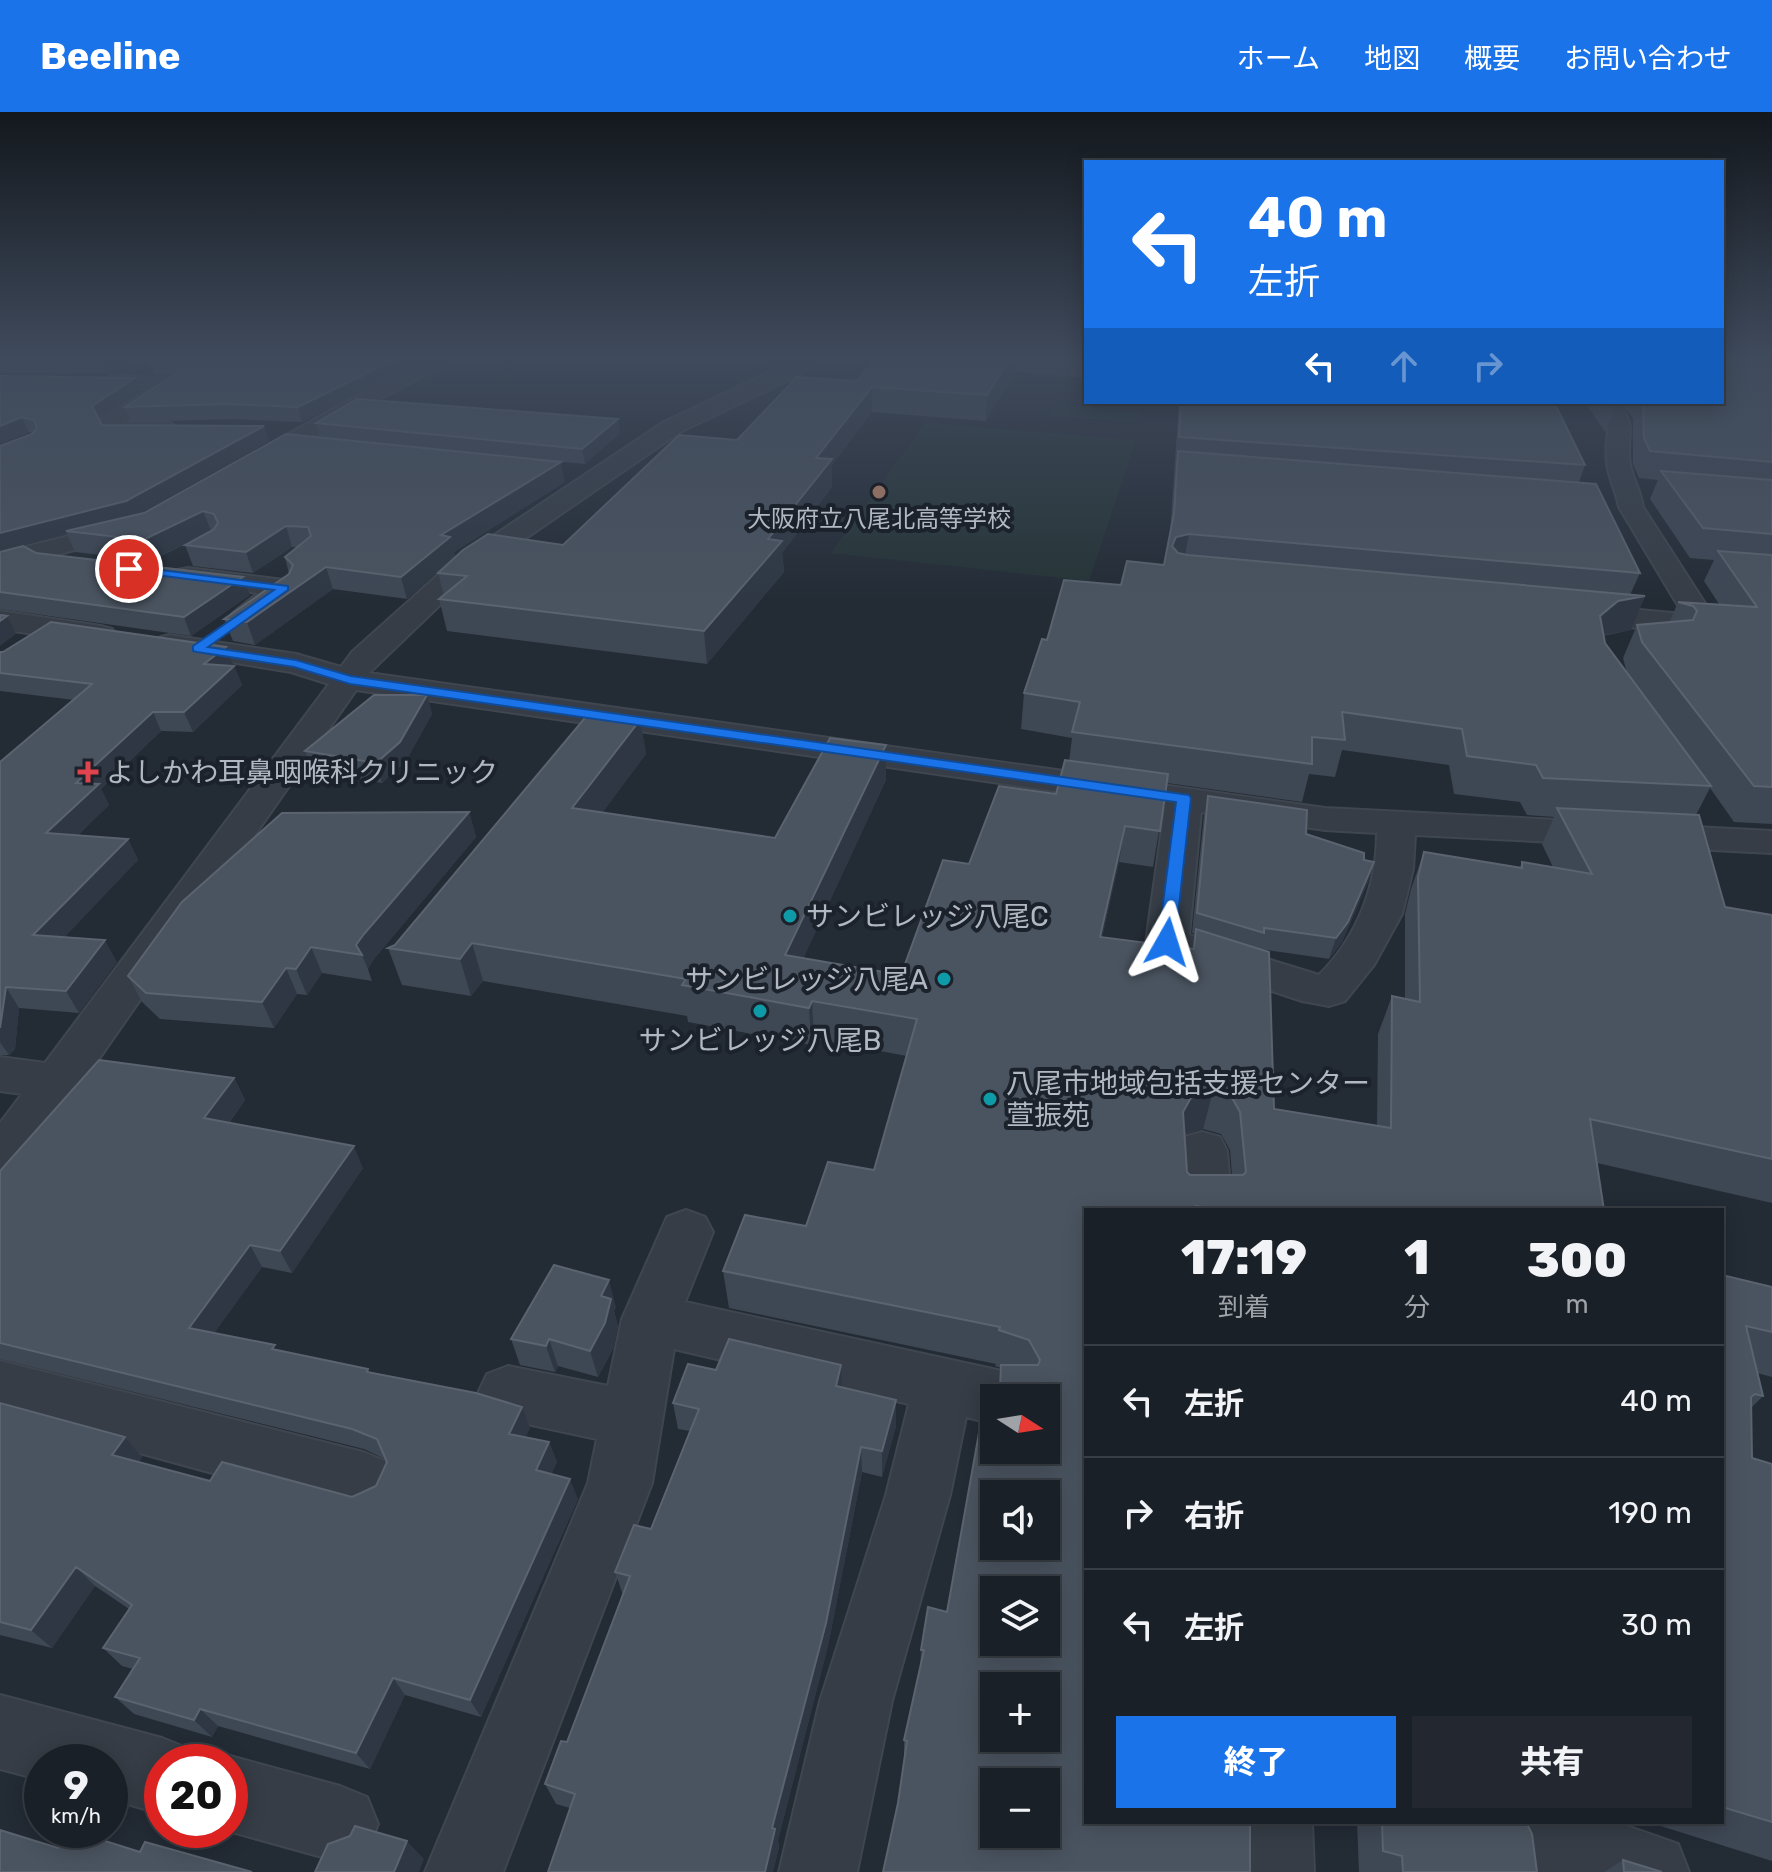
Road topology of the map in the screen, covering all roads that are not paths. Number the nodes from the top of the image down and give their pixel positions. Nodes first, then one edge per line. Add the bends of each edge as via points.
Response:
1 (282, 439) edge
2 (303, 439) edge
3 (641, 439) edge
4 (1619, 439) edge
5 (331, 447) edge
6 (558, 471) edge
7 (601, 475) junction
8 (233, 476) edge
9 (1657, 490) dead end
10 (1630, 497) junction
11 (1600, 504) edge
12 (155, 519) edge
13 (197, 550) edge
14 (9, 558) edge
15 (292, 563) edge
16 (96, 565) edge
17 (1668, 567) junction
18 (1698, 569) dead end
19 (259, 585) junction
20 (1546, 611) edge
21 (0, 620) edge
22 (1704, 625) junction
23 (53, 628) junction
24 (1616, 643) dead end
25 (197, 649) junction
26 (13, 653) edge
27 (350, 680) junction
28 (600, 715) junction
29 (572, 750) edge
30 (1184, 798) junction
31 (1698, 802) edge
32 (1396, 822) junction
33 (1725, 840) junction
34 (1772, 842) edge
35 (0, 1074) edge
36 (58, 1082) junction
37 (1202, 1151) dead end
38 (0, 1161) edge
39 (1206, 1208) edge
40 (686, 1232) dead end
41 (650, 1319) junction
42 (0, 1388) edge
43 (972, 1392) edge
44 (508, 1393) dead end
45 (634, 1419) junction
46 (363, 1483) dead end
47 (0, 1732) edge
48 (144, 1771) edge
49 (248, 1799) edge
50 (340, 1824) dead end
51 (1274, 1824) edge
52 (1533, 1836) edge
53 (464, 1872) edge
54 (818, 1872) edge
55 (1275, 1872) edge
56 (1650, 1872) edge

1 - 8 street
2 - 5 street
3 - 7 street
4 - 10 street via 1618,465
6 - 7 street
7 - 27 street via 458,572 363,659
9 - 10 street
10 - 11 street
10 - 17 street
12 - 14 street
13 - 19 street via 157,572
14 - 16 street
15 - 19 street
17 - 18 street
17 - 22 street
19 - 25 street via 284,588
20 - 22 street
21 - 23 street
22 - 24 street via 1717,648
23 - 25 street
23 - 26 street
25 - 27 street via 296,663
27 - 28 street
27 - 36 street
28 - 29 street
28 - 30 street
30 - 32 street via 1325,819
30 - 32 street via 1167,942 1329,991 1349,973 1380,920 1398,853
31 - 33 street
32 - 33 street
33 - 34 street
35 - 36 street
36 - 38 street
37 - 39 street
40 - 41 street
41 - 43 street
41 - 45 street
42 - 46 street
43 - 54 street via 918,1495 856,1701
44 - 45 street
45 - 53 street via 620,1483
47 - 48 street
49 - 50 street
51 - 55 street
52 - 56 street

